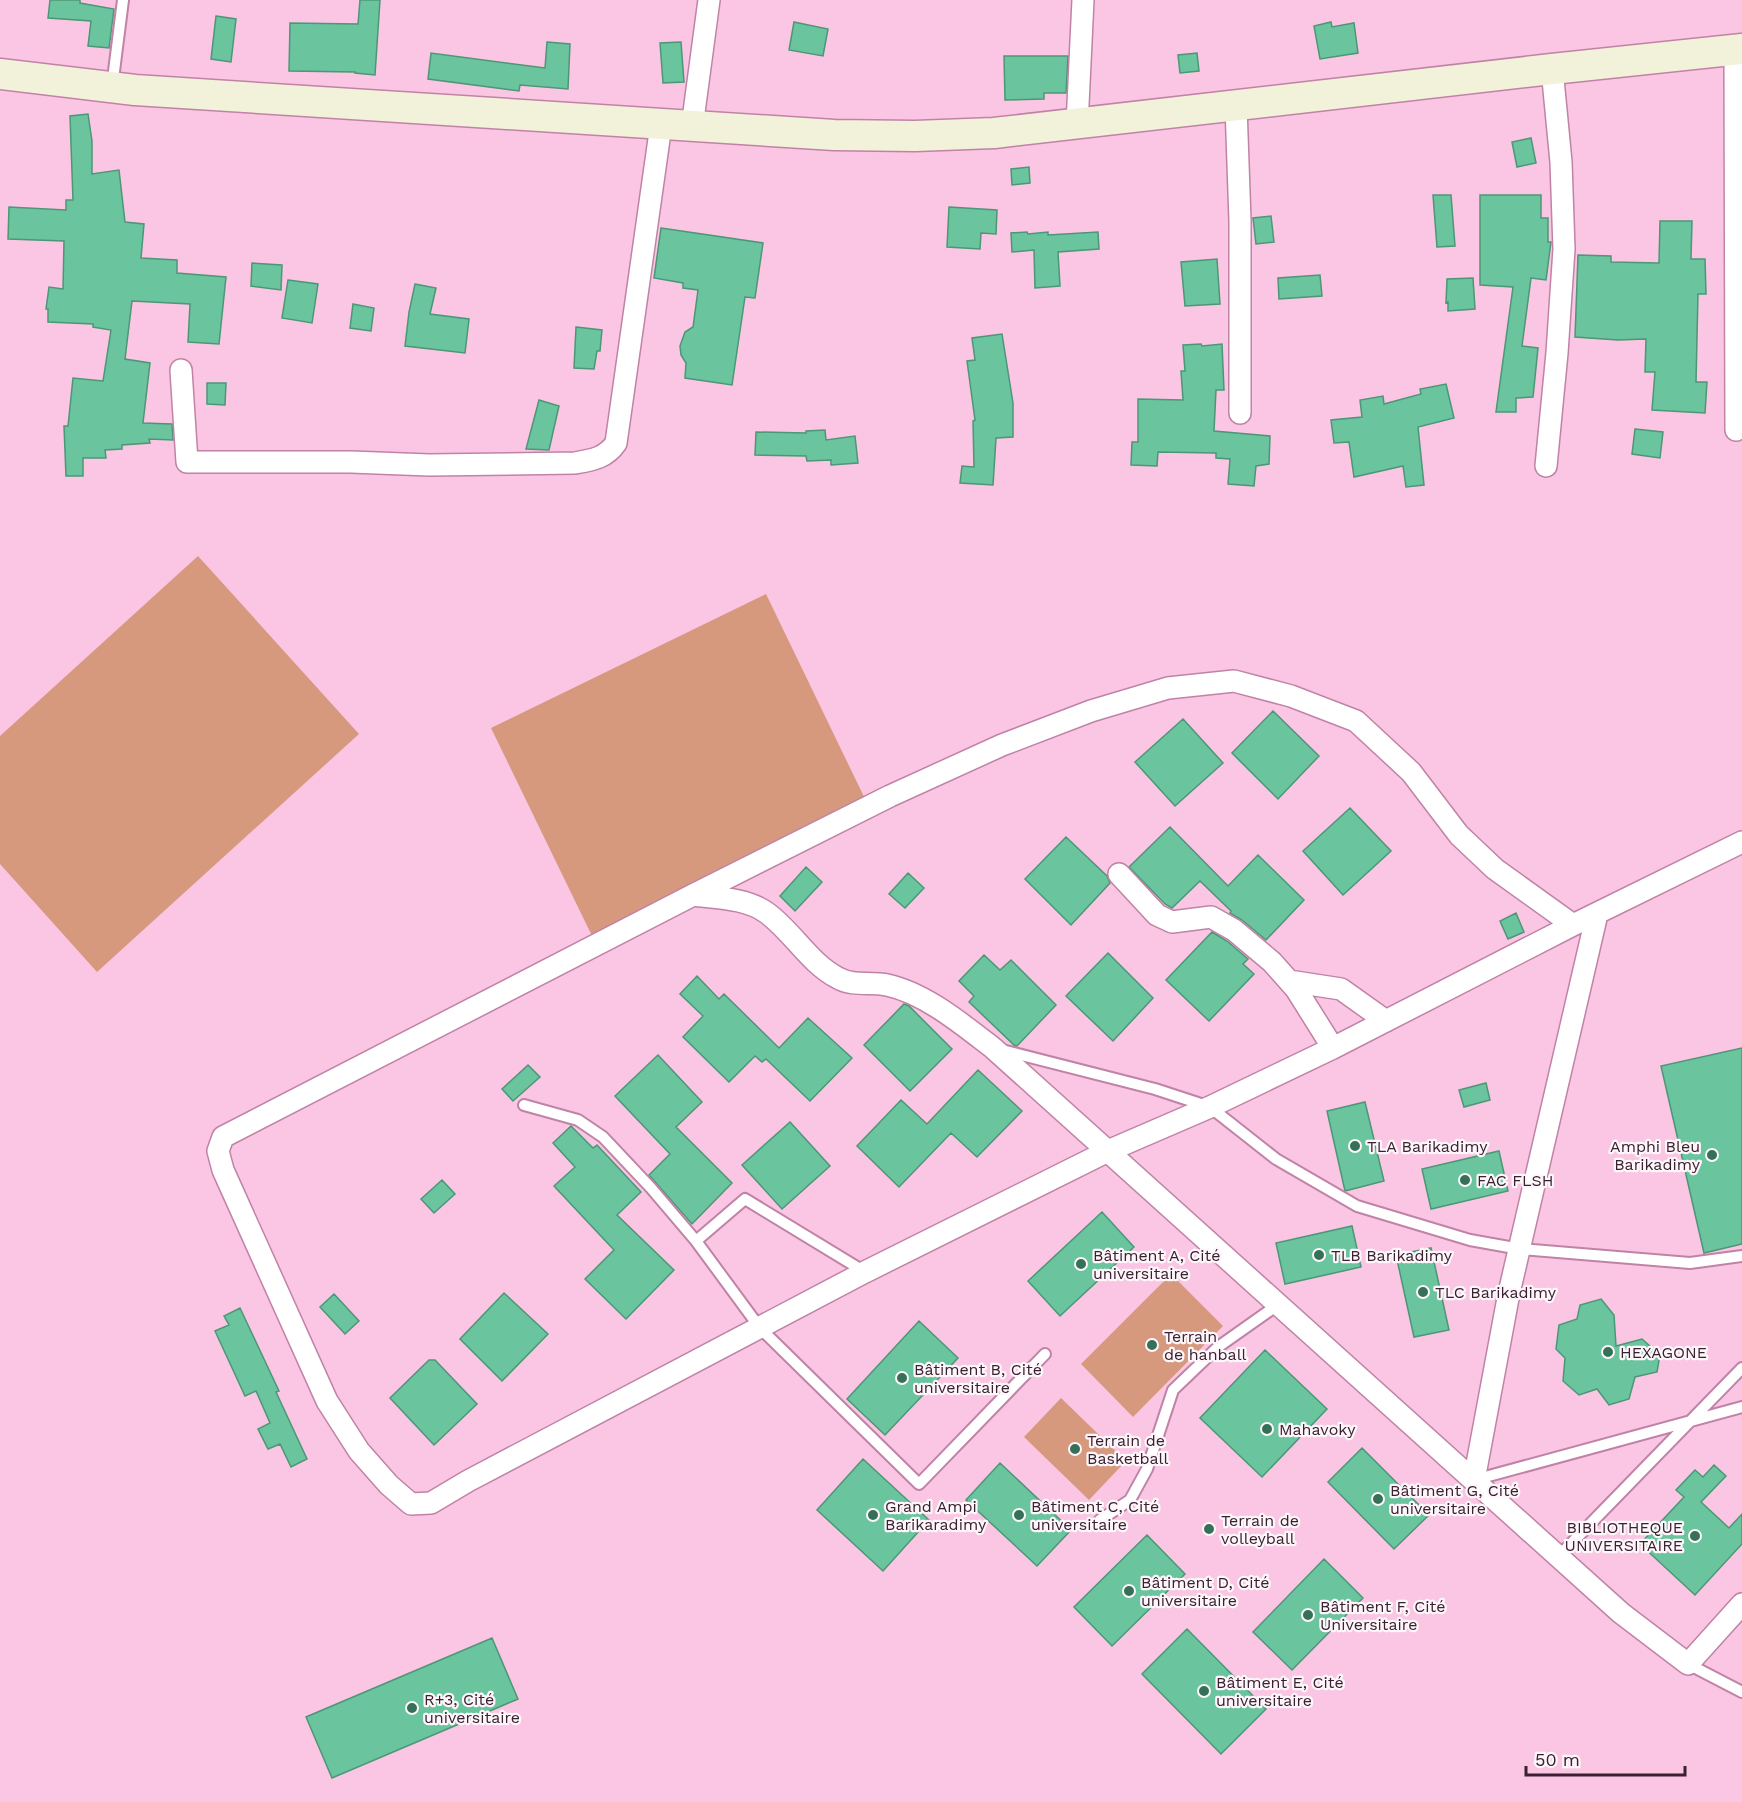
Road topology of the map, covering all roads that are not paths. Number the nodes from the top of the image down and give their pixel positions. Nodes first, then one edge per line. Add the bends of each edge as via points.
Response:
1 (123, 0) edge
2 (709, 0) edge
3 (1083, 0) edge
4 (1738, 49) edge
5 (1552, 69) junction
6 (0, 74) edge
7 (112, 87) junction
8 (1236, 106) junction
9 (661, 125) junction
10 (1077, 125) junction
11 (692, 127) junction
12 (181, 370) dead end
13 (1240, 413) dead end
14 (1736, 430) dead end
15 (1546, 466) dead end
16 (1742, 842) edge
17 (1119, 874) dead end
18 (693, 895) junction
19 (1597, 914) junction
20 (1573, 925) junction
21 (1289, 981) junction
22 (1386, 1021) junction
23 (993, 1048) junction
24 (1333, 1048) junction
25 (524, 1105) dead end
26 (1210, 1107) junction
27 (1108, 1152) junction
28 (696, 1241) junction
29 (1520, 1249) junction
30 (1742, 1256) edge
31 (865, 1272) junction
32 (1279, 1304) junction
33 (760, 1328) junction
34 (1045, 1354) dead end
35 (1742, 1368) edge
36 (1742, 1407) edge
37 (1690, 1423) junction
38 (1474, 1480) junction
39 (1100, 1520) dead end
40 (1559, 1556) junction
41 (1742, 1604) edge
42 (1688, 1664) junction
43 (1742, 1692) edge

1 - 7 lane
2 - 11 street
3 - 10 street
4 - 5 street
4 - 14 street
5 - 8 street
5 - 15 street via 1564,249
6 - 7 street
7 - 9 street
8 - 10 street
8 - 13 street
9 - 11 street
9 - 12 street via 616,443 598,459 575,463 439,465 187,462
10 - 11 street via 915,136
16 - 19 street
17 - 21 street via 1157,915 1172,922 1211,917 1234,930
18 - 20 street via 890,796 1002,745 1091,711 1168,688 1234,681 1291,696 1356,721 1411,772 1458,835 1495,869
18 - 23 street via 738,901 767,912 838,979 856,984 886,984 909,992 952,1017
18 - 33 street via 223,1137 218,1151 223,1170 327,1401 359,1451 411,1503 431,1503
19 - 20 street
19 - 29 street
20 - 22 street
21 - 22 street via 1341,989
21 - 24 street
22 - 24 street
23 - 26 lane
23 - 27 street
24 - 26 street
25 - 28 lane via 578,1119 603,1137
26 - 27 street
26 - 29 lane via 1276,1159 1357,1206 1470,1240
27 - 31 street
27 - 32 street
28 - 31 lane via 745,1199
28 - 33 lane
29 - 30 lane via 1690,1263
29 - 38 street
31 - 33 street
32 - 38 street
32 - 39 lane via 1218,1347 1173,1390 1161,1431 1130,1500
33 - 34 lane via 919,1484
35 - 37 lane
36 - 37 lane
37 - 38 lane
37 - 40 lane
38 - 40 street
40 - 42 street via 1621,1613
41 - 42 street
42 - 43 lane

